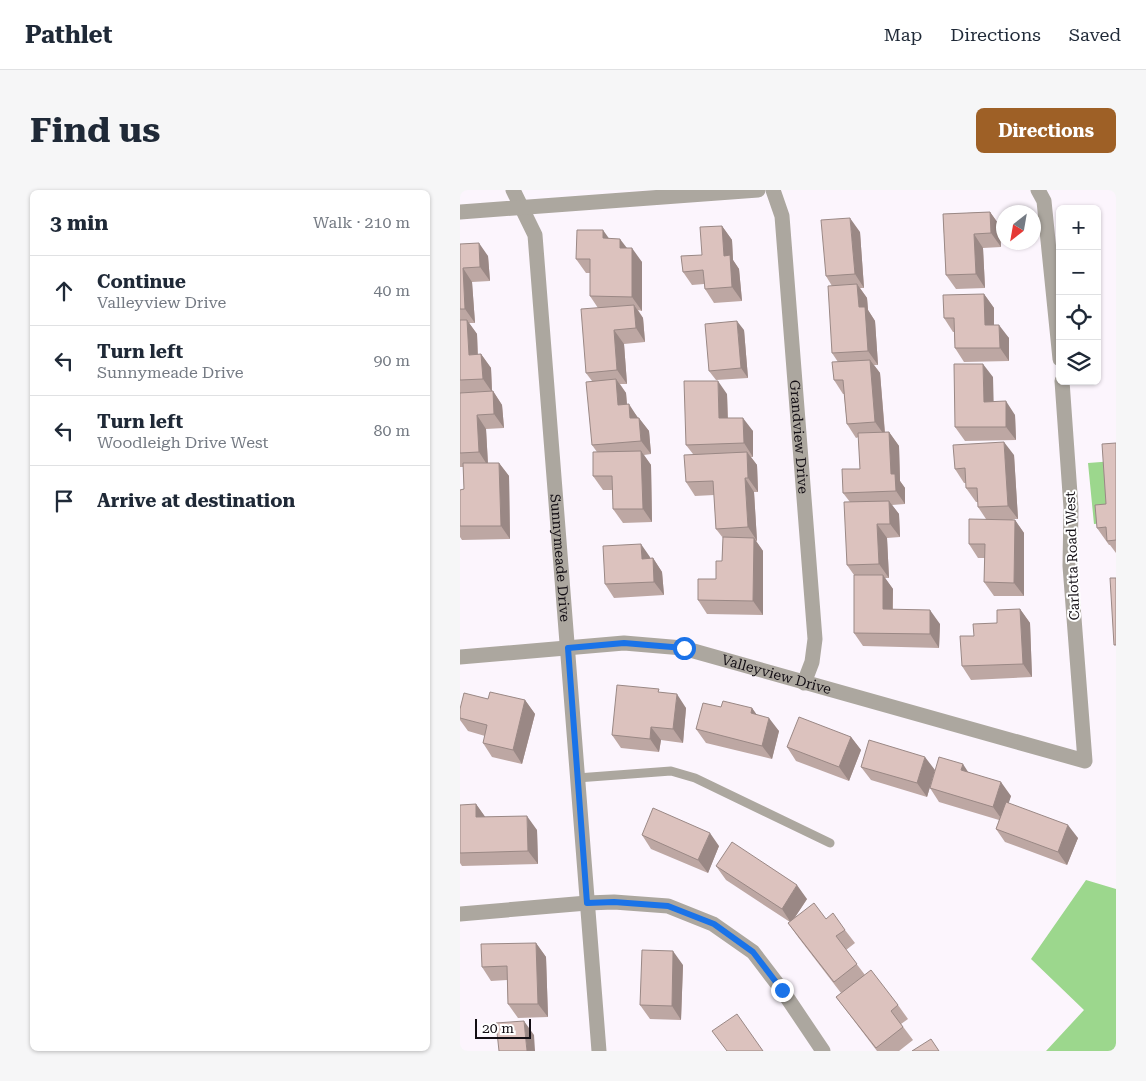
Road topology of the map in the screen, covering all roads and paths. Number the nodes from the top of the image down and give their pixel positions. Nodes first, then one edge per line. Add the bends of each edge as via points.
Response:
1 (513, 190) edge
2 (758, 190) edge
3 (773, 190) edge
4 (1038, 190) edge
5 (522, 208) junction
6 (460, 212) edge
7 (1058, 340) edge
8 (1062, 385) edge
9 (568, 648) junction
10 (460, 656) edge
11 (804, 683) junction
12 (1085, 761) joint
13 (577, 778) junction
14 (830, 843) dead end
15 (587, 903) junction
16 (460, 914) edge
17 (599, 1051) edge
18 (823, 1051) edge

1 - 5 street, Sunnymeade Drive
2 - 5 street
3 - 11 street, Grandview Drive via 782,216 815,638 812,662
4 - 7 street via 1044,201
5 - 6 street
5 - 9 street, Sunnymeade Drive via 535,235
8 - 12 street, Carlotta Road West via 1071,508 1070,566
9 - 10 street, Valleyview Drive
9 - 11 street, Valleyview Drive via 624,643 684,648
9 - 13 street, Sunnymeade Drive
11 - 12 street, Valleyview Drive
13 - 14 lane via 681,773
13 - 15 street, Sunnymeade Drive
15 - 16 street
15 - 17 street, Sunnymeade Drive
15 - 18 street via 668,906 714,924 753,952

